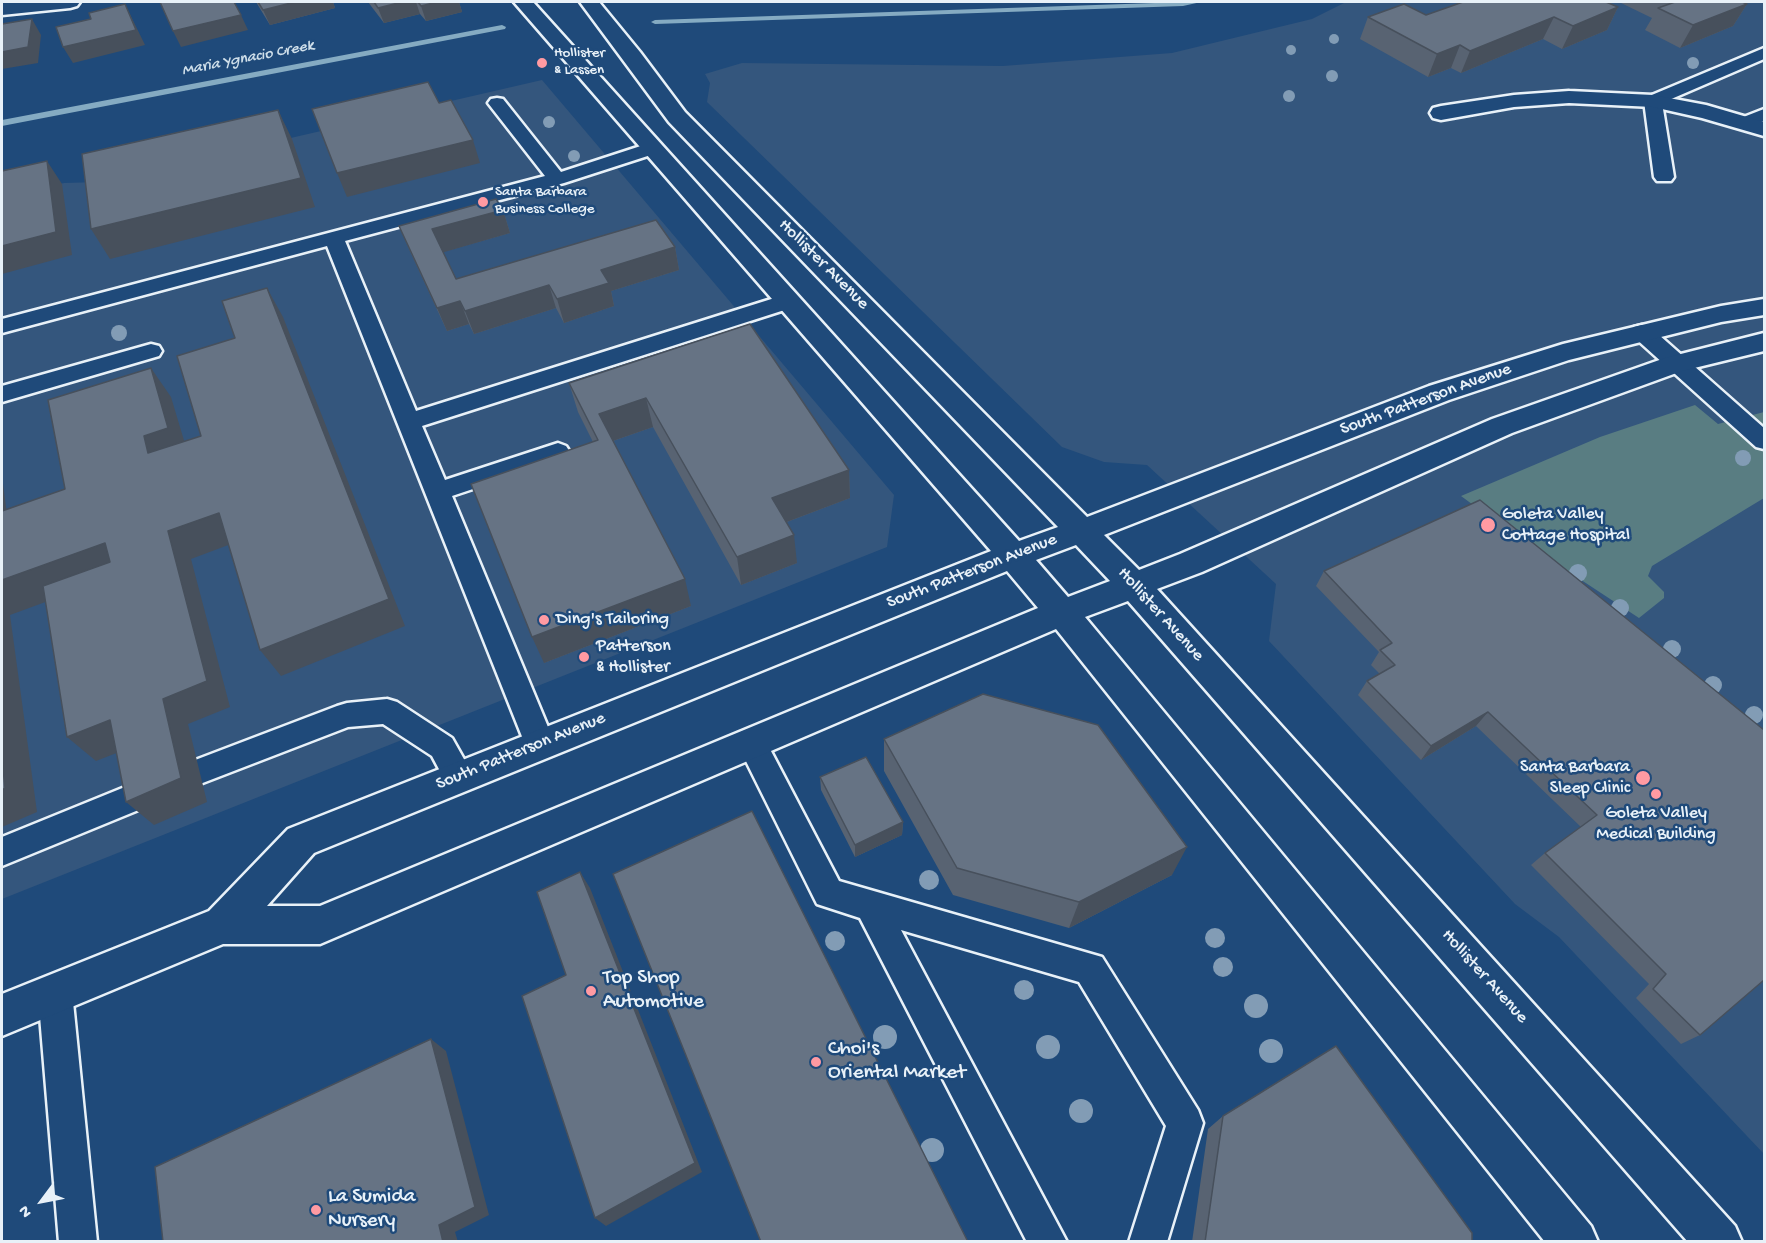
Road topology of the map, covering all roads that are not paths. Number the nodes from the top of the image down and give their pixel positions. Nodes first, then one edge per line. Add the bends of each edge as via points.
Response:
1 (70, 2) edge
2 (589, 2) edge
3 (524, 3) edge
4 (2, 9) edge
5 (1764, 53) edge
6 (1653, 101) junction
7 (497, 103) dead end
8 (1441, 113) dead end
9 (1758, 122) edge
10 (653, 148) junction
11 (1664, 177) dead end
12 (557, 179) junction
13 (334, 238) junction
14 (789, 302) junction
15 (1764, 307) edge
16 (2, 326) edge
17 (1642, 332) junction
18 (1764, 342) edge
19 (151, 351) dead end
20 (1675, 364) junction
21 (2, 394) edge
22 (409, 422) junction
23 (1764, 441) edge
24 (558, 452) edge
25 (437, 492) junction
26 (1084, 530) junction
27 (1014, 556) junction
28 (1134, 585) junction
29 (1062, 613) junction
30 (752, 741) junction
31 (540, 744) junction
32 (200, 771) dead end
33 (459, 777) junction
34 (147, 792) edge
35 (2, 852) edge
36 (870, 904) junction
37 (223, 925) junction
38 (55, 992) junction
39 (2, 1015) edge
40 (78, 1242) edge
41 (1048, 1242) edge
42 (1148, 1242) edge
43 (1575, 1242) edge
44 (1719, 1242) edge

1 - 4 main road
2 - 26 main road, Hollister Avenue via 677,117
3 - 10 main road
5 - 6 lane
6 - 8 main road via 1569,97
6 - 9 main road
6 - 11 lane
7 - 12 lane
10 - 12 lane
10 - 14 main road
12 - 13 lane
13 - 16 lane
13 - 22 lane
14 - 22 lane
14 - 27 main road
15 - 17 main road, South Patterson Avenue
17 - 20 lane
17 - 26 main road, South Patterson Avenue via 1439,393
18 - 20 main road, South Patterson Avenue
19 - 21 lane
20 - 23 lane
20 - 28 main road, South Patterson Avenue via 1502,426
22 - 25 lane
24 - 25 lane
25 - 31 lane
26 - 27 main road, South Patterson Avenue
26 - 28 main road, Hollister Avenue
27 - 29 main road
27 - 31 main road, South Patterson Avenue via 960,574
28 - 29 main road, South Patterson Avenue
28 - 44 main road, Hollister Avenue
29 - 30 main road, South Patterson Avenue
29 - 43 main road
30 - 36 lane via 828,893
30 - 37 main road, South Patterson Avenue via 320,926
31 - 33 main road, South Patterson Avenue
32 - 33 lane via 347,714 387,711 442,747
33 - 37 main road, South Patterson Avenue via 301,841
34 - 35 lane
36 - 41 lane
36 - 42 lane via 1090,969 1185,1123
37 - 38 main road, South Patterson Avenue
38 - 39 main road, South Patterson Avenue
38 - 40 lane

